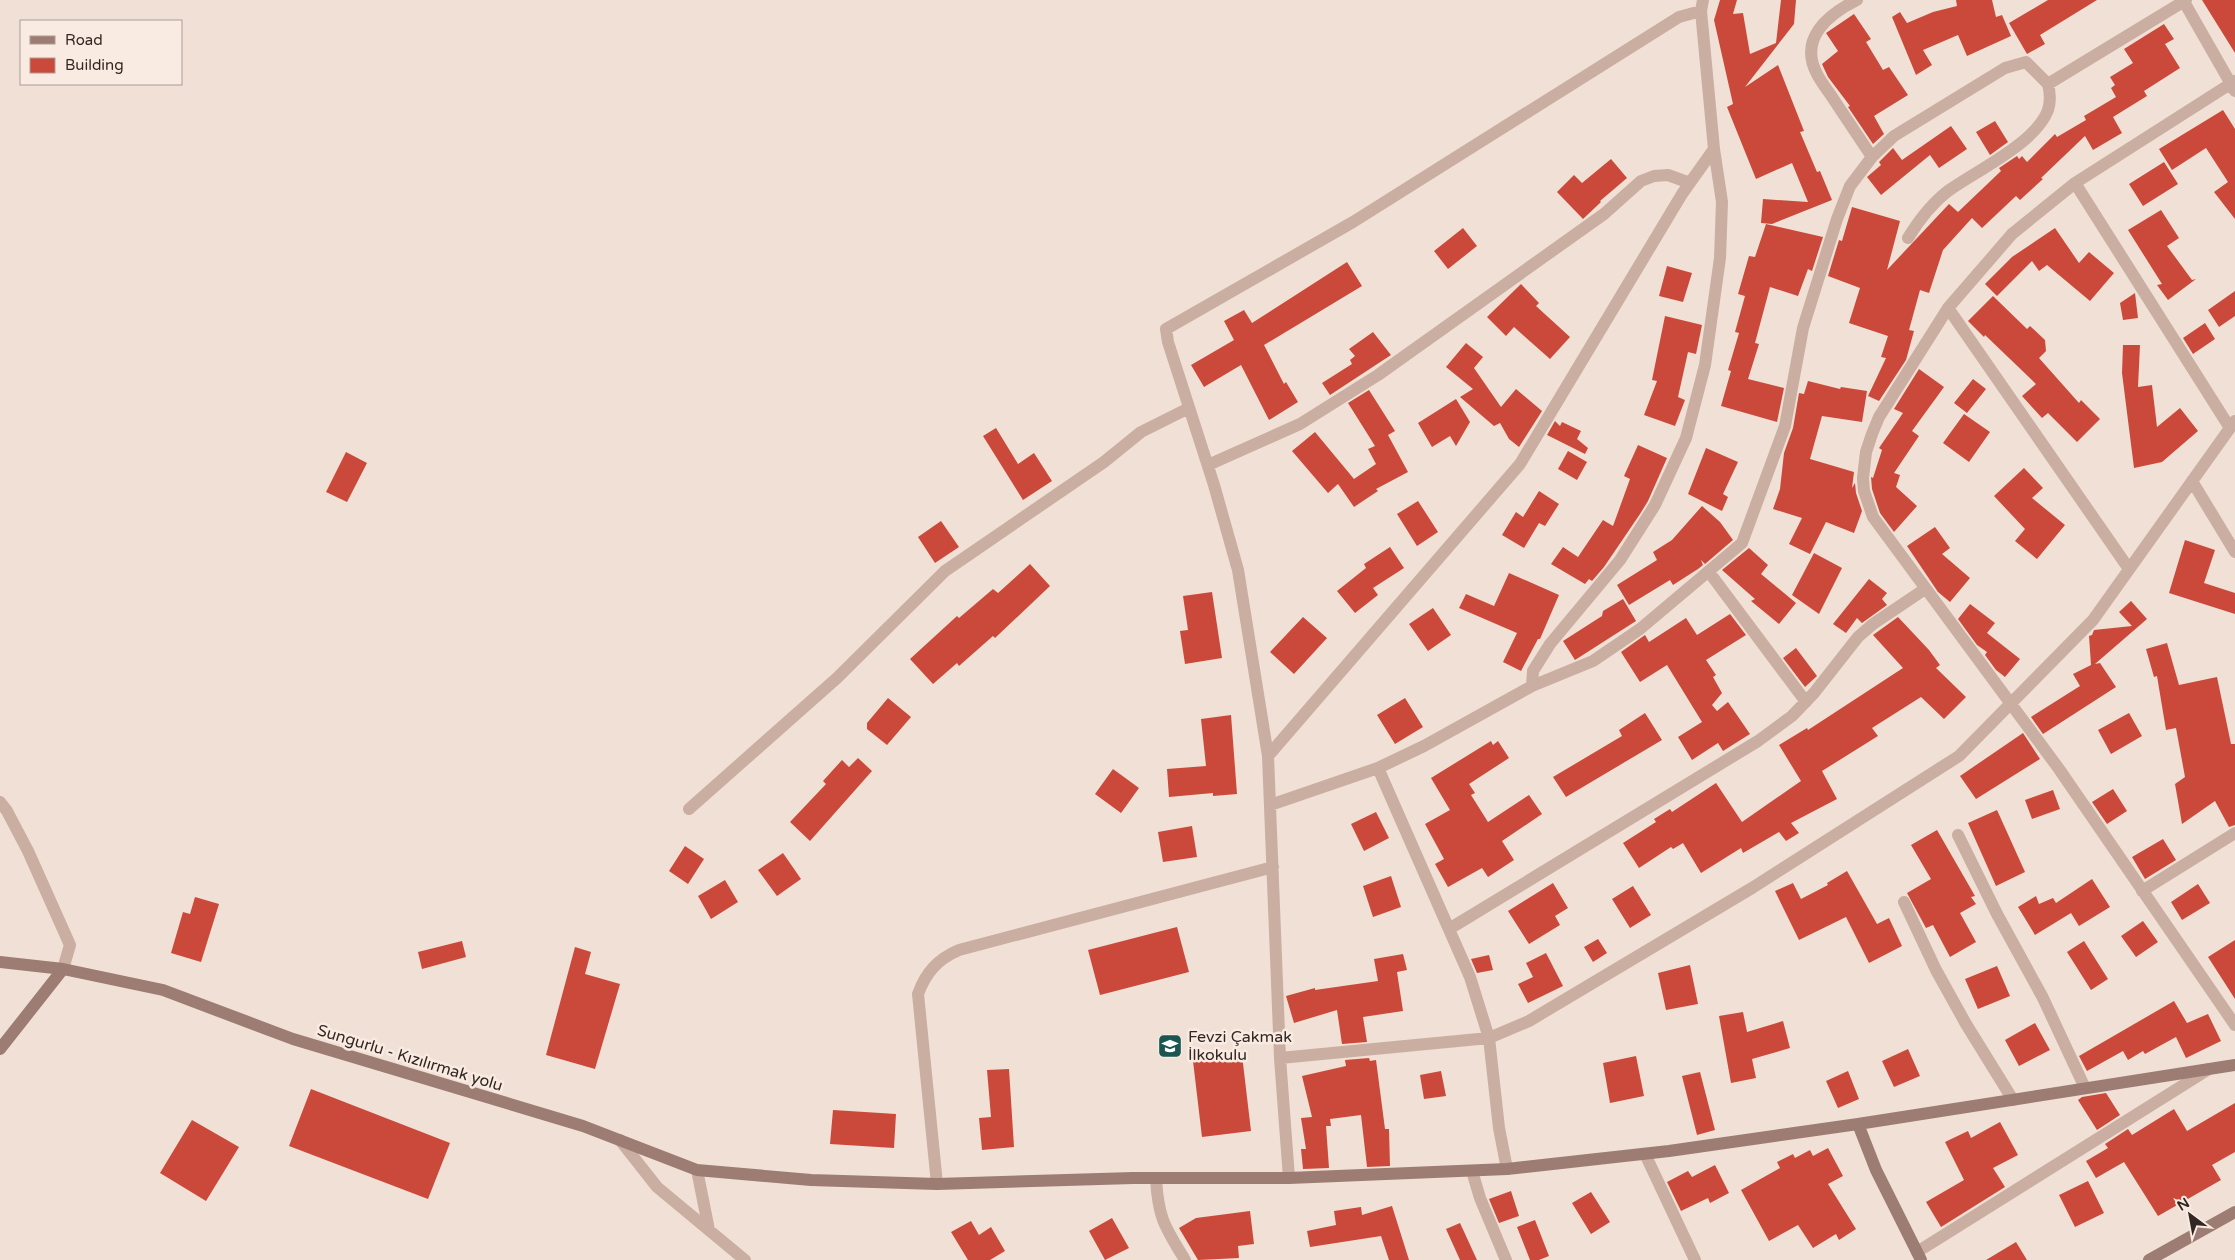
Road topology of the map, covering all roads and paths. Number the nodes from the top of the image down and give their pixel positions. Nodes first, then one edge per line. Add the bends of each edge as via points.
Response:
1 (1857, 0) edge
2 (2184, 0) edge
3 (1702, 5) edge
4 (2048, 84) junction
5 (2234, 86) edge
6 (1714, 149) junction
7 (1872, 157) junction
8 (1690, 183) junction
9 (2075, 183) junction
10 (1908, 238) dead end
11 (1948, 308) junction
12 (1189, 408) junction
13 (2232, 424) edge
14 (1208, 465) junction
15 (2192, 481) junction
16 (2235, 552) edge
17 (2129, 568) junction
18 (1709, 572) junction
19 (1925, 588) junction
20 (1532, 686) junction
21 (1806, 702) junction
22 (2010, 705) junction
23 (1268, 756) junction
24 (1378, 768) junction
25 (0, 802) edge
26 (1270, 805) junction
27 (689, 809) dead end
28 (2235, 833) edge
29 (1958, 835) dead end
30 (1273, 867) junction
31 (2142, 891) junction
32 (1904, 902) dead end
33 (1449, 929) junction
34 (0, 962) edge
35 (64, 969) junction
36 (2235, 1025) edge
37 (1489, 1038) junction
38 (0, 1049) edge
39 (1280, 1058) junction
40 (2235, 1065) edge
41 (2209, 1069) junction
42 (2085, 1088) junction
43 (2013, 1100) junction
44 (1858, 1124) junction
45 (620, 1140) junction
46 (1645, 1154) junction
47 (1507, 1169) junction
48 (697, 1170) junction
49 (1472, 1170) junction
50 (1156, 1178) junction
51 (1288, 1178) junction
52 (937, 1184) junction
53 (2235, 1212) edge
54 (709, 1230) junction
55 (1919, 1256) edge
56 (745, 1260) edge
57 (1186, 1260) edge
58 (1506, 1260) edge
59 (1695, 1260) edge
60 (2149, 1260) edge

1 - 7 street via 1824,21 1815,38 1812,56 1816,73
2 - 4 street
2 - 5 street
3 - 6 street
3 - 12 street via 1353,222 1166,329
4 - 7 street via 2026,62 2005,68 1894,136
4 - 10 street via 2049,109 2041,122 2022,142 1937,200
5 - 9 street
6 - 8 street
6 - 20 street via 1722,202 1720,258 1705,365 1686,438 1655,505 1620,560 1550,644 1533,670
7 - 18 street via 1850,186 1837,218 1803,328 1784,426 1742,543
8 - 14 street via 1668,175 1654,176 1641,182 1604,214 1378,375 1300,424
8 - 23 street via 1520,464
9 - 11 street via 2012,234
9 - 13 street
11 - 17 street
11 - 19 street via 1879,417 1864,464 1864,491 1873,517
12 - 14 street
12 - 27 street via 1141,432 1104,462 945,571 836,678
13 - 15 street
14 - 23 street via 1238,570
15 - 16 street
15 - 17 street
17 - 22 street via 2092,620
18 - 20 street via 1640,629 1593,661
18 - 21 street
19 - 21 street via 1858,637
19 - 22 street
20 - 24 street
21 - 33 street via 1758,741
22 - 31 street
22 - 37 street via 1959,756 1735,898 1529,1021
23 - 26 street
24 - 26 street
24 - 33 street
25 - 35 street via 28,851 70,945
26 - 30 street
28 - 31 street
29 - 42 street via 2043,998
30 - 39 street
30 - 52 street via 959,950 933,966 918,994
31 - 36 street
32 - 43 street via 1936,970
33 - 37 street via 1470,976
34 - 35 main road, Sungurlu - Kızılırmak yolu
35 - 38 main road
35 - 45 main road, Sungurlu - Kızılırmak yolu via 164,990 293,1039
37 - 39 street
37 - 47 street
39 - 51 street
40 - 41 main road, Sungurlu - Kızılırmak yolu
41 - 42 main road, Sungurlu - Kızılırmak yolu
41 - 55 street
42 - 43 main road, Sungurlu - Kızılırmak yolu
43 - 44 main road, Sungurlu - Kızılırmak yolu
44 - 46 main road, Sungurlu - Kızılırmak yolu
44 - 55 main road via 1876,1170
45 - 48 main road, Sungurlu - Kızılırmak yolu
45 - 54 street via 657,1188
46 - 47 main road, Sungurlu - Kızılırmak yolu
46 - 59 street
47 - 49 main road, Sungurlu - Kızılırmak yolu
48 - 52 main road, Sungurlu - Kızılırmak yolu via 811,1180
48 - 54 street
49 - 51 main road, Sungurlu - Kızılırmak yolu
49 - 58 street
50 - 51 main road, Sungurlu - Kızılırmak yolu
50 - 52 main road, Sungurlu - Kızılırmak yolu
50 - 57 street via 1157,1205 1164,1225
53 - 60 main road
54 - 56 street

